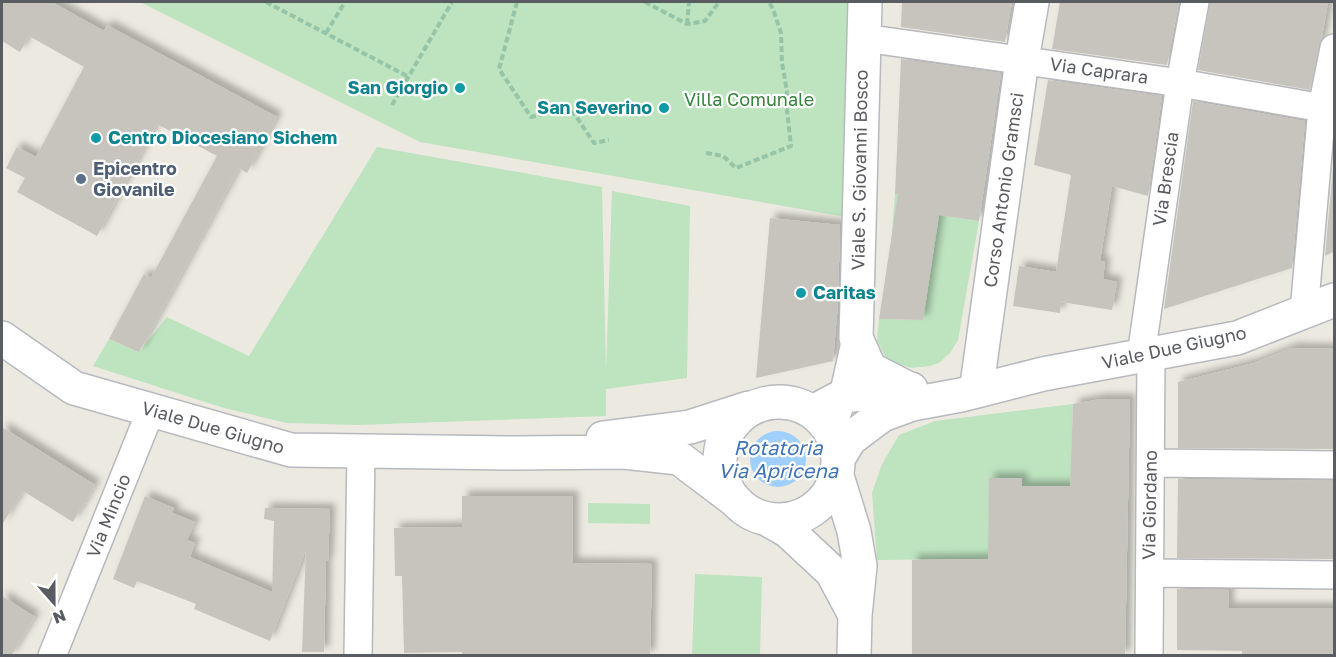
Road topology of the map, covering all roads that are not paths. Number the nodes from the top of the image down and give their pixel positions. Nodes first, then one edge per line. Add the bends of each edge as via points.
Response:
1 (865, 2) edge
2 (1032, 2) edge
3 (1195, 2) edge
4 (864, 38) junction
5 (1335, 48) edge
6 (1022, 60) junction
7 (1180, 83) junction
8 (1328, 109) edge
9 (1335, 300) edge
10 (1304, 312) junction
11 (2, 338) edge
12 (856, 338) junction
13 (1146, 355) junction
14 (1043, 374) junction
15 (978, 378) junction
16 (909, 389) junction
17 (843, 396) junction
18 (754, 407) junction
19 (151, 410) junction
20 (830, 444) junction
21 (361, 451) junction
22 (515, 453) junction
23 (1151, 463) junction
24 (1335, 465) edge
25 (736, 501) junction
26 (767, 519) junction
27 (1150, 573) junction
28 (1335, 575) edge
29 (855, 615) junction
30 (52, 656) edge
31 (358, 656) edge
32 (854, 656) edge
33 (1149, 656) edge

1 - 4 main road, Viale S. Giovanni Bosco
2 - 6 main road, Corso Antonio Gramsci
3 - 7 street, Via Brescia
4 - 6 street, Via Caprara
4 - 12 main road, Viale S. Giovanni Bosco
5 - 8 street
6 - 7 street, Via Caprara
6 - 15 main road, Corso Antonio Gramsci
7 - 8 street, Via Caprara
7 - 13 street, Via Brescia
8 - 10 street
9 - 10 main road, Viale Due Giugno
10 - 13 main road, Viale Due Giugno via 1237,338
11 - 19 main road, Viale Due Giugno via 74,388
12 - 16 main road, Viale S. Giovanni Bosco via 870,369
12 - 17 street, Viale S. Giovanni Bosco
13 - 14 main road, Viale Due Giugno
13 - 23 street, Via Giordano
14 - 15 main road, Viale Due Giugno
14 - 20 main road, Viale Due Giugno via 912,404 882,415 850,439
15 - 16 main road, Viale Due Giugno
16 - 17 main road, Viale Due Giugno
17 - 20 main road, Viale Due Giugno
18 - 20 main road, Viale Due Giugno via 773,402 794,403
18 - 22 main road, Viale Due Giugno via 690,427
18 - 25 main road, Viale Due Giugno via 738,417 721,450 725,486
19 - 21 main road, Viale Due Giugno via 291,450
19 - 30 street, Via Mincio
20 - 26 main road, Viale Due Giugno via 830,493 802,516
20 - 29 main road via 860,566
21 - 22 main road, Viale Due Giugno
21 - 31 street
22 - 25 main road, Viale Due Giugno via 624,452 679,458
23 - 24 street
23 - 27 street, Via Giordano
25 - 26 main road, Viale Due Giugno via 750,513
26 - 29 main road via 788,531 832,572
27 - 28 street
27 - 33 street, Via Giordano
29 - 32 main road

